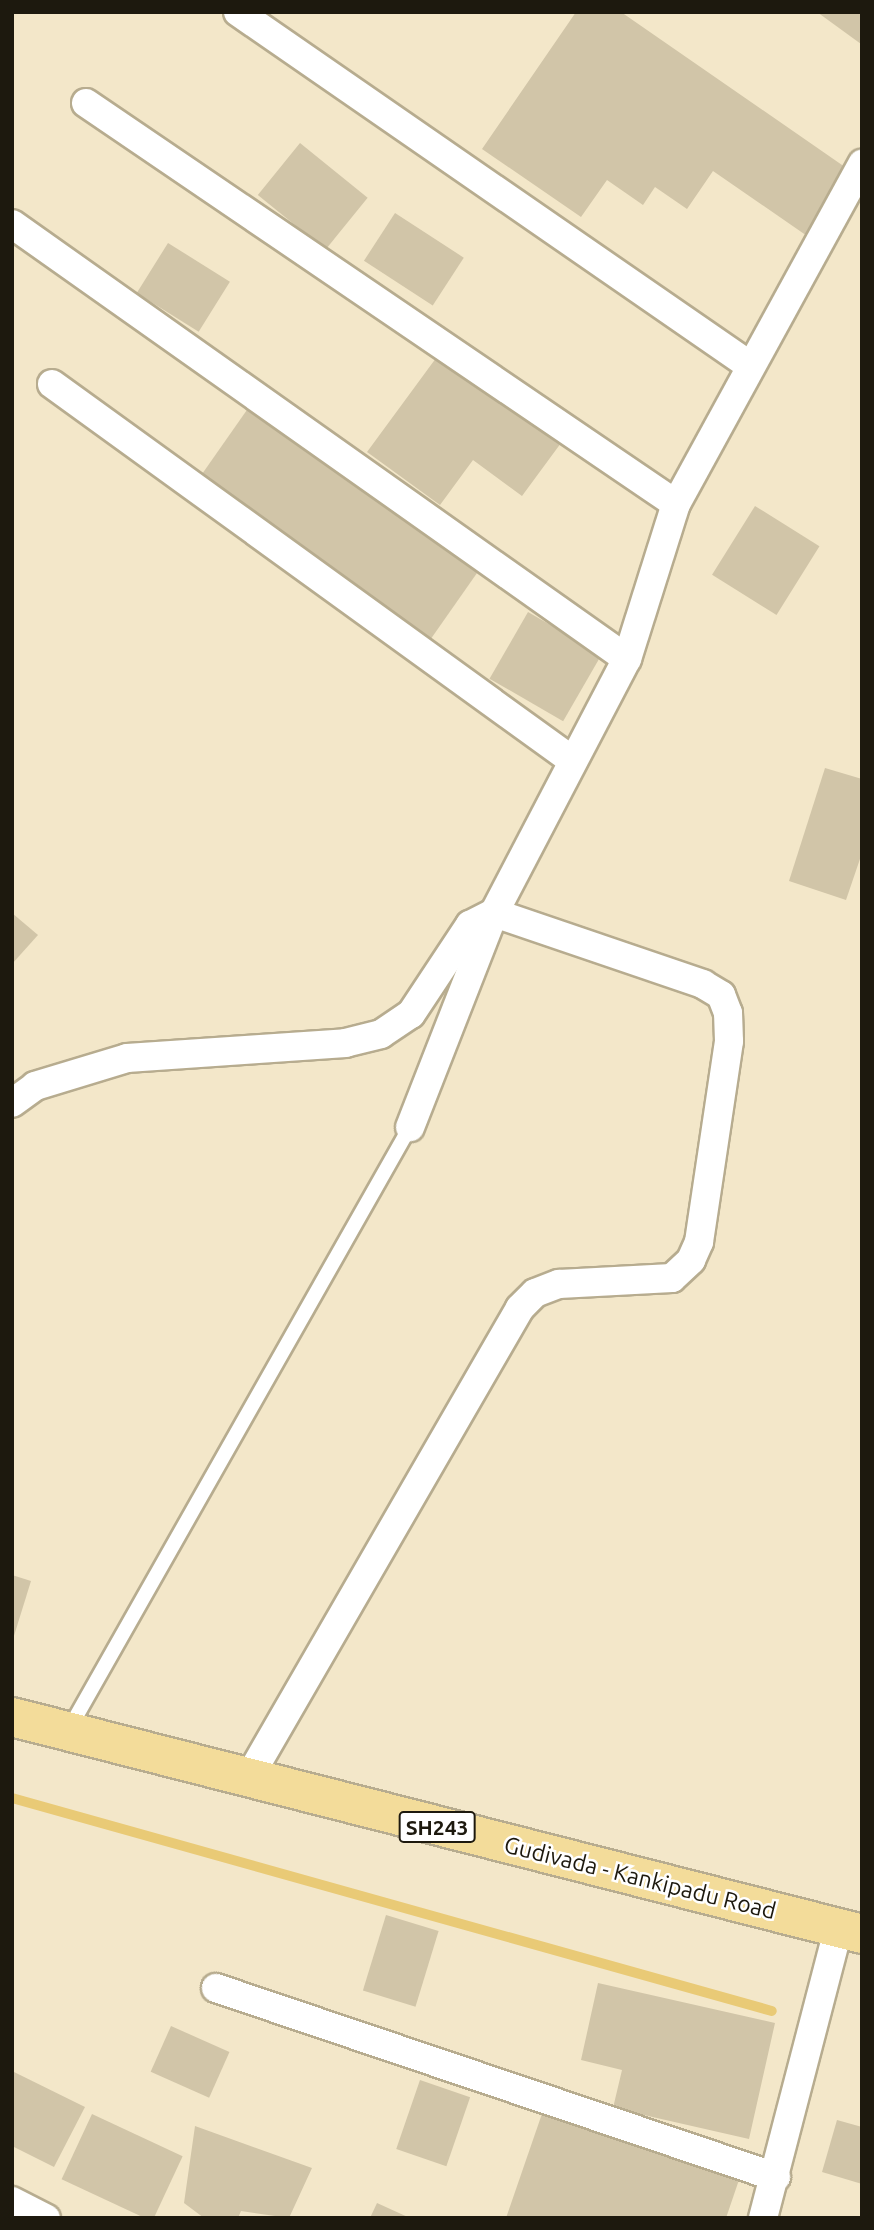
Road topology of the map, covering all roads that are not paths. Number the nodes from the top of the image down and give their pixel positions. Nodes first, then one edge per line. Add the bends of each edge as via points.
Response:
1 (238, 12) edge
2 (86, 103) dead end
3 (862, 164) edge
4 (12, 224) edge
5 (749, 365) junction
6 (52, 384) dead end
7 (676, 504) junction
8 (627, 659) junction
9 (573, 761) junction
10 (494, 913) junction
11 (12, 1103) edge
12 (410, 1127) joint
13 (12, 1717) edge
14 (68, 1732) junction
15 (248, 1779) junction
16 (850, 1930) edge
17 (216, 1988) dead end
18 (776, 2177) junction
19 (12, 2201) edge
20 (46, 2218) edge
21 (763, 2218) edge

1 - 5 street
2 - 7 street
3 - 5 street
4 - 8 street
5 - 7 street
6 - 9 street
7 - 8 street
8 - 9 street
9 - 10 street
10 - 11 street via 470,925 411,1014 381,1034 345,1042 127,1058 34,1086
10 - 12 street
10 - 15 street via 703,984 721,995 728,1013 729,1041 699,1242 683,1272 672,1278 559,1284 535,1293 520,1308
12 - 14 lane
13 - 14 main road, Gudivada - Kankipadu Road / SH243
14 - 15 main road, Gudivada - Kankipadu Road / SH243
15 - 16 main road, Gudivada - Kankipadu Road / SH243
16 - 18 street
17 - 18 street
18 - 21 street
19 - 20 street

